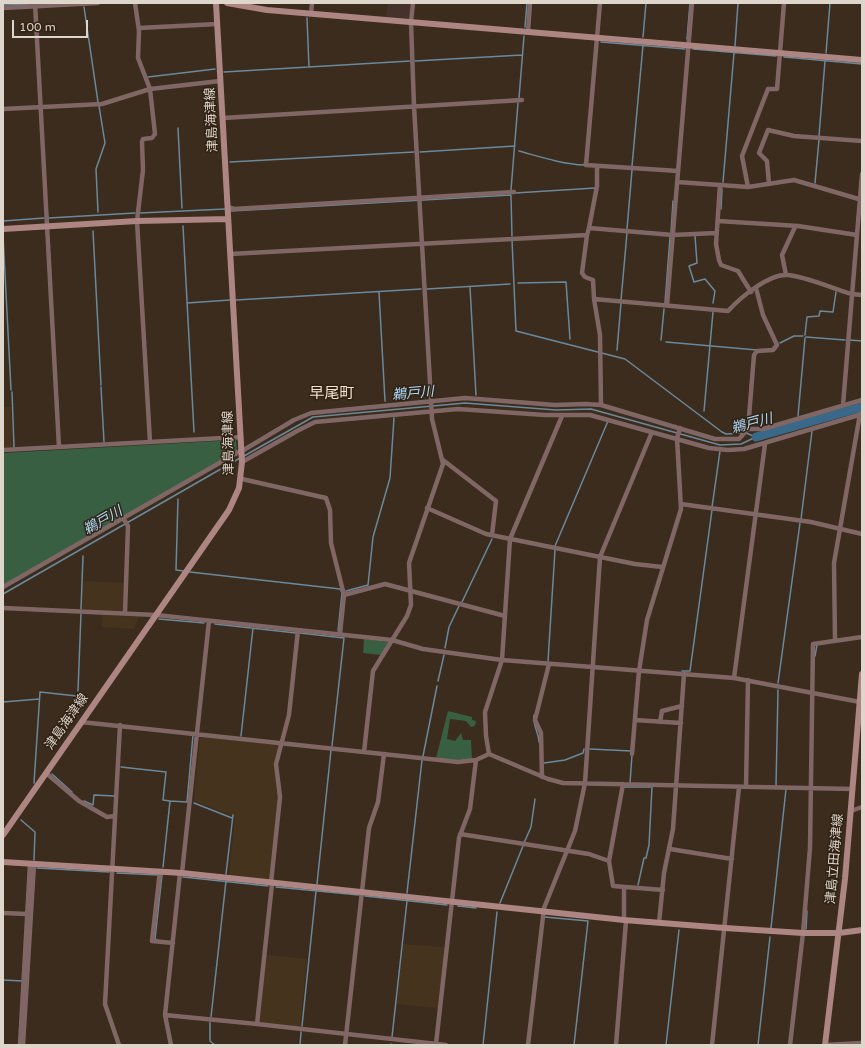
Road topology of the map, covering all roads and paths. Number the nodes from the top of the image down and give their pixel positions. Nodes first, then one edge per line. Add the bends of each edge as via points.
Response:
1 (98, 3) edge
2 (135, 3) edge
3 (216, 3) edge
4 (228, 3) edge
5 (257, 3) edge
6 (312, 3) edge
7 (413, 3) edge
8 (530, 3) edge
9 (600, 3) edge
10 (692, 3) edge
11 (784, 3) edge
12 (35, 5) edge
13 (3, 8) edge
14 (260, 9) junction
15 (312, 14) junction
16 (411, 22) junction
17 (217, 24) junction
18 (139, 28) junction
19 (528, 32) junction
20 (597, 37) junction
21 (688, 45) junction
22 (779, 53) junction
23 (862, 60) edge
24 (220, 81) junction
25 (150, 89) junction
26 (522, 100) dead end
27 (414, 106) junction
28 (41, 107) junction
29 (3, 109) edge
30 (222, 118) junction
31 (862, 141) edge
32 (597, 166) junction
33 (678, 172) junction
34 (862, 174) edge
35 (677, 182) junction
36 (769, 184) junction
37 (720, 185) junction
38 (748, 187) junction
39 (514, 192) dead end
40 (419, 200) junction
41 (861, 200) edge
42 (228, 207) junction
43 (228, 219) junction
44 (137, 221) junction
45 (718, 221) junction
46 (47, 226) junction
47 (795, 227) junction
48 (3, 228) edge
49 (589, 228) junction
50 (716, 233) junction
51 (587, 234) junction
52 (673, 235) junction
53 (857, 235) junction
54 (422, 244) junction
55 (230, 254) junction
56 (786, 275) junction
57 (756, 288) junction
58 (751, 292) junction
59 (852, 294) junction
60 (862, 295) edge
61 (594, 299) junction
62 (667, 305) junction
63 (862, 400) edge
64 (431, 401) junction
65 (601, 405) junction
66 (843, 405) junction
67 (432, 411) junction
68 (861, 414) edge
69 (562, 416) junction
70 (680, 428) junction
71 (652, 432) junction
72 (745, 432) junction
73 (241, 437) junction
74 (677, 438) junction
75 (150, 442) junction
76 (765, 444) junction
77 (59, 447) junction
78 (3, 450) edge
79 (242, 451) junction
80 (443, 460) junction
81 (242, 462) junction
82 (242, 479) junction
83 (681, 504) junction
84 (427, 508) junction
85 (756, 515) junction
86 (124, 519) junction
87 (840, 530) junction
88 (862, 534) edge
89 (492, 535) junction
90 (510, 539) junction
91 (600, 557) junction
92 (662, 567) junction
93 (3, 587) edge
94 (410, 590) junction
95 (344, 595) junction
96 (3, 608) edge
97 (125, 613) junction
98 (156, 615) junction
99 (505, 616) junction
100 (209, 621) junction
101 (298, 630) junction
102 (340, 634) junction
103 (862, 637) edge
104 (392, 640) junction
105 (836, 640) junction
106 (502, 660) junction
107 (549, 664) junction
108 (593, 668) junction
109 (639, 671) junction
110 (684, 674) junction
111 (862, 674) edge
112 (734, 678) junction
113 (748, 680) junction
114 (813, 693) junction
115 (861, 701) edge
116 (682, 706) junction
117 (635, 720) junction
118 (82, 722) junction
119 (660, 722) junction
120 (681, 723) junction
121 (120, 725) junction
122 (197, 733) junction
123 (281, 743) junction
124 (364, 752) junction
125 (384, 754) junction
126 (489, 754) junction
127 (632, 754) dead end
128 (476, 760) junction
129 (46, 773) junction
130 (542, 777) junction
131 (584, 783) junction
132 (623, 784) junction
133 (676, 786) junction
134 (739, 787) junction
135 (746, 787) junction
136 (811, 788) junction
137 (852, 789) junction
138 (862, 808) edge
139 (851, 811) junction
140 (115, 816) junction
141 (3, 834) edge
142 (460, 834) junction
143 (670, 849) junction
144 (567, 850) junction
145 (732, 859) junction
146 (609, 861) junction
147 (3, 862) edge
148 (32, 864) junction
149 (113, 869) junction
150 (160, 871) junction
151 (181, 873) junction
152 (272, 884) junction
153 (624, 888) junction
154 (663, 890) junction
155 (362, 892) junction
156 (452, 902) junction
157 (543, 912) junction
158 (3, 913) edge
159 (28, 914) junction
160 (625, 921) junction
161 (659, 923) junction
162 (725, 928) junction
163 (862, 930) edge
164 (803, 933) junction
165 (839, 933) junction
166 (173, 943) junction
167 (165, 1015) junction
168 (257, 1024) junction
169 (346, 1035) junction
170 (862, 1043) edge
171 (437, 1044) edge
172 (20, 1045) edge
173 (23, 1045) edge
174 (119, 1045) edge
175 (171, 1045) edge
176 (345, 1045) edge
177 (446, 1045) edge
178 (528, 1045) edge
179 (616, 1045) edge
180 (712, 1045) edge
181 (790, 1045) edge
182 (825, 1045) edge

1 - 12 street
2 - 18 street
3 - 17 street, 津島海津線
4 - 14 street
5 - 14 street
6 - 15 street
7 - 16 street
8 - 19 street
9 - 20 street
10 - 21 street
11 - 22 street
12 - 13 street
12 - 28 street
14 - 15 street
15 - 16 street
16 - 19 street
16 - 27 street
17 - 18 street
17 - 24 street, 津島海津線
18 - 25 street via 138,58
19 - 20 street
20 - 21 street
20 - 32 street via 586,165
21 - 22 street
21 - 33 street
22 - 23 street
22 - 38 street via 777,89 768,89 743,149 742,162
24 - 25 street
24 - 30 street, 津島海津線
25 - 28 street via 102,104
25 - 44 street via 155,134 152,138 143,139 142,142 143,170
26 - 27 street
27 - 30 street
27 - 40 street
28 - 29 street
28 - 46 street
30 - 42 street, 津島海津線
31 - 36 street via 794,136 768,130 759,153 767,161
32 - 33 street
32 - 49 street via 597,186
33 - 35 street
34 - 41 street
35 - 37 street
35 - 52 street
36 - 38 street
36 - 41 street via 799,181
37 - 38 street
37 - 45 street
39 - 40 street
40 - 42 street via 234,209
40 - 54 street
41 - 53 street
42 - 43 street, 津島海津線
43 - 44 street
43 - 55 street, 津島海津線
44 - 46 street
44 - 75 street
45 - 47 street
45 - 50 street
46 - 48 street
46 - 77 street
47 - 53 street
47 - 56 street via 782,255
49 - 51 street
49 - 52 street
50 - 52 street
50 - 58 street via 718,260 721,265 738,271
51 - 54 street
51 - 61 street via 582,273 584,277 593,280
52 - 62 street
53 - 59 street
54 - 55 street
54 - 64 street
55 - 73 street, 津島海津線
56 - 57 street via 764,282
56 - 59 street
57 - 58 street
57 - 72 street via 763,315 778,345 773,350 757,351 754,356
58 - 62 street via 740,298 728,311
59 - 60 street
59 - 66 street
61 - 62 street
61 - 65 street via 601,351
63 - 66 street
64 - 65 street via 465,398 555,405
64 - 67 street
64 - 79 street via 316,411 294,420
65 - 70 street
66 - 72 street
67 - 69 street via 465,409
67 - 80 street
67 - 81 street via 315,422
68 - 76 street
68 - 87 street
69 - 71 street via 598,416
69 - 90 street
70 - 72 street via 715,439 739,438
70 - 74 street
71 - 74 street
71 - 91 street
73 - 75 street
73 - 79 street, 津島海津線
74 - 76 street via 716,450 735,450
74 - 83 street
75 - 77 street
76 - 85 street
77 - 78 street
79 - 81 street, 津島海津線
79 - 86 street
80 - 84 street
80 - 89 street via 496,501
81 - 82 street, 津島海津線
82 - 95 street via 326,498 330,510 331,543
82 - 98 street, 津島海津線 via 229,510
83 - 85 street
83 - 92 street
84 - 89 street
84 - 94 street via 409,563
85 - 87 street via 811,522
85 - 112 street
86 - 93 street
86 - 97 street via 128,526
87 - 88 street
87 - 105 street via 834,563
89 - 90 street
90 - 91 street
90 - 99 street
91 - 92 street
91 - 108 street
92 - 109 street via 647,620
94 - 95 street via 383,584
94 - 99 street
94 - 104 street via 411,605 408,616
95 - 102 street
96 - 97 street
97 - 98 street
98 - 100 street
98 - 118 street, 津島海津線
99 - 106 street
100 - 101 street
100 - 122 street
101 - 102 street
101 - 123 street via 290,715
102 - 104 street
103 - 105 street
104 - 106 street via 423,649
104 - 124 street via 372,675
105 - 114 street via 812,644
106 - 107 street
106 - 126 street via 485,712
107 - 108 street
107 - 130 street via 535,720 541,733
108 - 109 street
108 - 131 street
109 - 110 street
109 - 117 street
110 - 112 street
110 - 116 street
111 - 115 street, 津島立田海津線
112 - 113 street
113 - 114 street
113 - 135 street
114 - 115 street
114 - 136 street
115 - 137 street, 津島立田海津線
116 - 119 street via 662,711
116 - 120 street
117 - 119 street
117 - 127 street
118 - 121 street
118 - 129 street, 津島海津線
119 - 120 street
120 - 133 street
121 - 122 street
121 - 140 street
122 - 123 street
122 - 151 street
123 - 124 street
123 - 152 street via 276,764 280,797
124 - 125 street
125 - 128 street via 458,762
125 - 155 street via 378,802 368,828
126 - 128 street
126 - 130 street
128 - 142 street via 470,809
129 - 140 street via 79,801 107,817
129 - 141 street, 津島海津線
130 - 131 street via 563,784
131 - 132 street
131 - 144 street via 575,831
132 - 133 street
132 - 146 street
133 - 134 street
133 - 143 street
134 - 135 street
134 - 145 street
135 - 136 street
136 - 137 street
136 - 164 street via 810,848
137 - 139 street, 津島立田海津線
138 - 139 street
139 - 165 street, 津島立田海津線
140 - 149 street
142 - 144 street
142 - 156 street
143 - 145 street
143 - 154 street
144 - 146 street
144 - 157 street
145 - 162 street
146 - 153 street via 612,885
147 - 148 street
148 - 149 street
148 - 159 street
148 - 173 street
149 - 150 street
149 - 174 street via 105,1004
150 - 151 street
150 - 166 street via 152,941
151 - 152 street
151 - 166 street
152 - 155 street
152 - 168 street
153 - 154 street
153 - 160 street
154 - 161 street
155 - 156 street
155 - 169 street
156 - 157 street
156 - 171 street
157 - 160 street
157 - 178 street
158 - 159 street
159 - 172 street
160 - 161 street
160 - 179 street
161 - 162 street
162 - 164 street
162 - 180 street
163 - 165 street
164 - 165 street
164 - 181 street
165 - 182 street, 津島立田海津線
166 - 167 street
167 - 168 street
167 - 175 street
168 - 169 street
169 - 171 street
169 - 176 street
170 - 182 street
171 - 177 street

